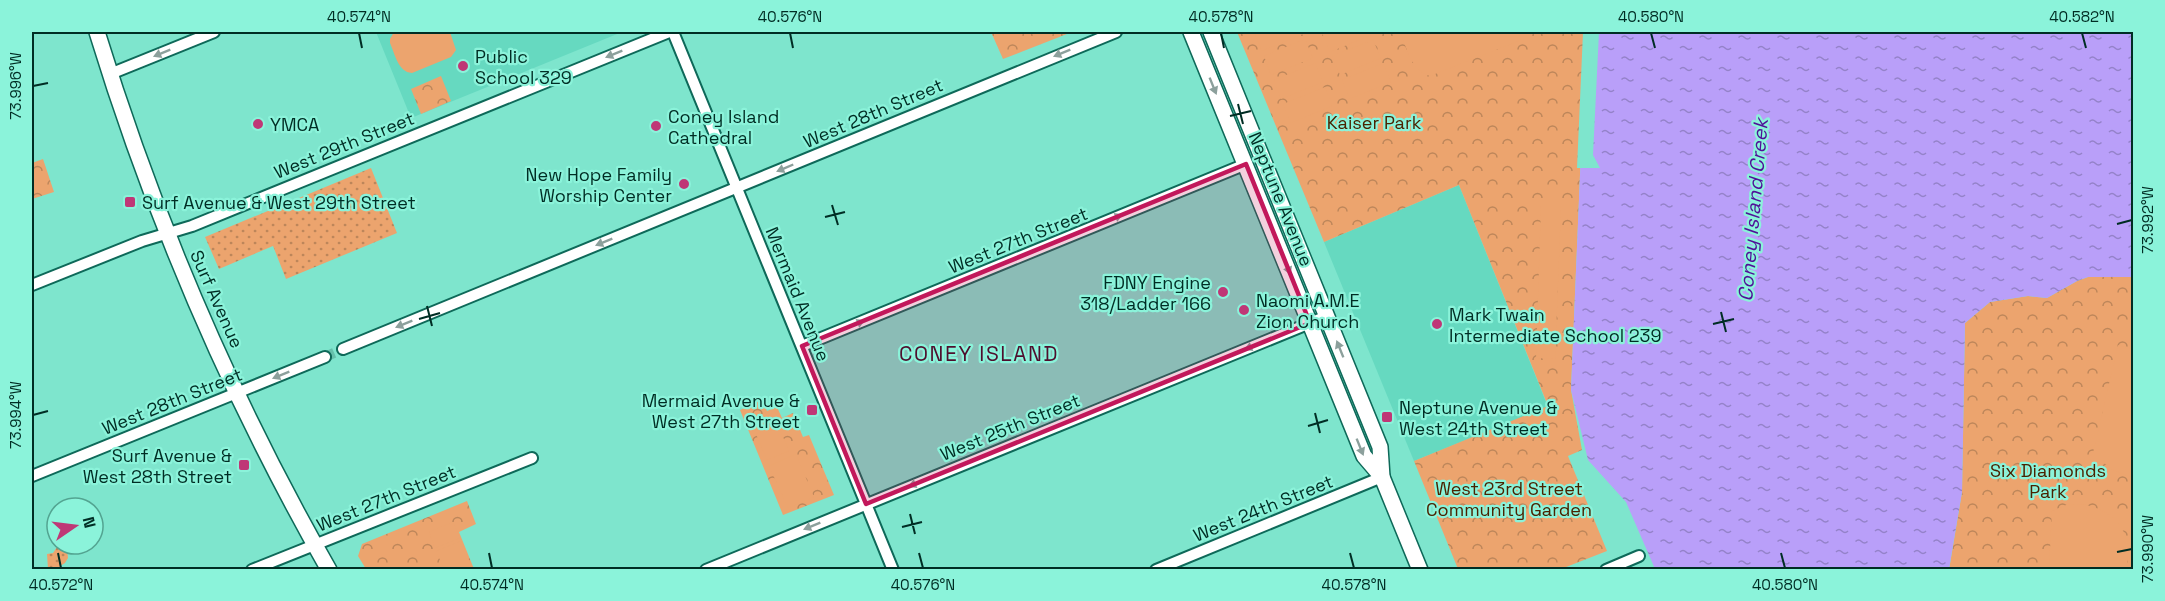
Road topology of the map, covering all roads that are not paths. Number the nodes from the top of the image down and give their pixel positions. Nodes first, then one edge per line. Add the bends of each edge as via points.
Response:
1 (97, 32) edge
2 (214, 32) edge
3 (669, 32) edge
4 (673, 32) edge
5 (1116, 32) edge
6 (1191, 32) edge
7 (1211, 32) edge
8 (110, 74) junction
9 (1246, 164) junction
10 (737, 188) junction
11 (168, 233) junction
12 (32, 285) edge
13 (1327, 316) junction
14 (1310, 323) junction
15 (802, 346) junction
16 (343, 349) tunnel mouth
17 (325, 357) tunnel mouth
18 (237, 392) junction
19 (532, 458) dead end
20 (32, 476) edge
21 (1382, 477) junction
22 (866, 504) junction
23 (315, 544) junction
24 (1639, 556) dead end
25 (252, 570) edge
26 (329, 570) edge
27 (706, 570) edge
28 (893, 570) edge
29 (1156, 570) edge
30 (1420, 570) edge
31 (1606, 570) edge

1 - 8 main road, Surf Avenue
2 -> 8 street
3 -> 11 street, West 29th Street
4 - 10 street, Mermaid Avenue
5 -> 10 street, West 28th Street
6 -> 9 main road, Neptune Avenue
7 - 13 main road, Neptune Avenue
8 - 11 main road, Surf Avenue
9 -> 14 main road, Neptune Avenue
15 -> 9 street, West 27th Street
10 - 15 street, Mermaid Avenue
10 -> 16 street, West 28th Street
11 - 12 street, West 29th Street
11 - 18 main road, Surf Avenue
13 - 14 street, West 25th Street
21 -> 13 main road, Neptune Avenue via 1380,447
14 -> 21 main road, Neptune Avenue via 1364,456
14 -> 22 street, West 25th Street
15 - 22 street, Mermaid Avenue
17 -> 18 street, West 28th Street
18 - 20 street, West 28th Street
18 - 23 main road, Surf Avenue
19 - 23 street, West 27th Street
21 - 29 street, West 24th Street
21 - 30 main road, Neptune Avenue
22 -> 27 street, West 25th Street
22 - 28 street, Mermaid Avenue
23 - 25 street, West 27th Street
23 - 26 main road, Surf Avenue
24 - 31 street

